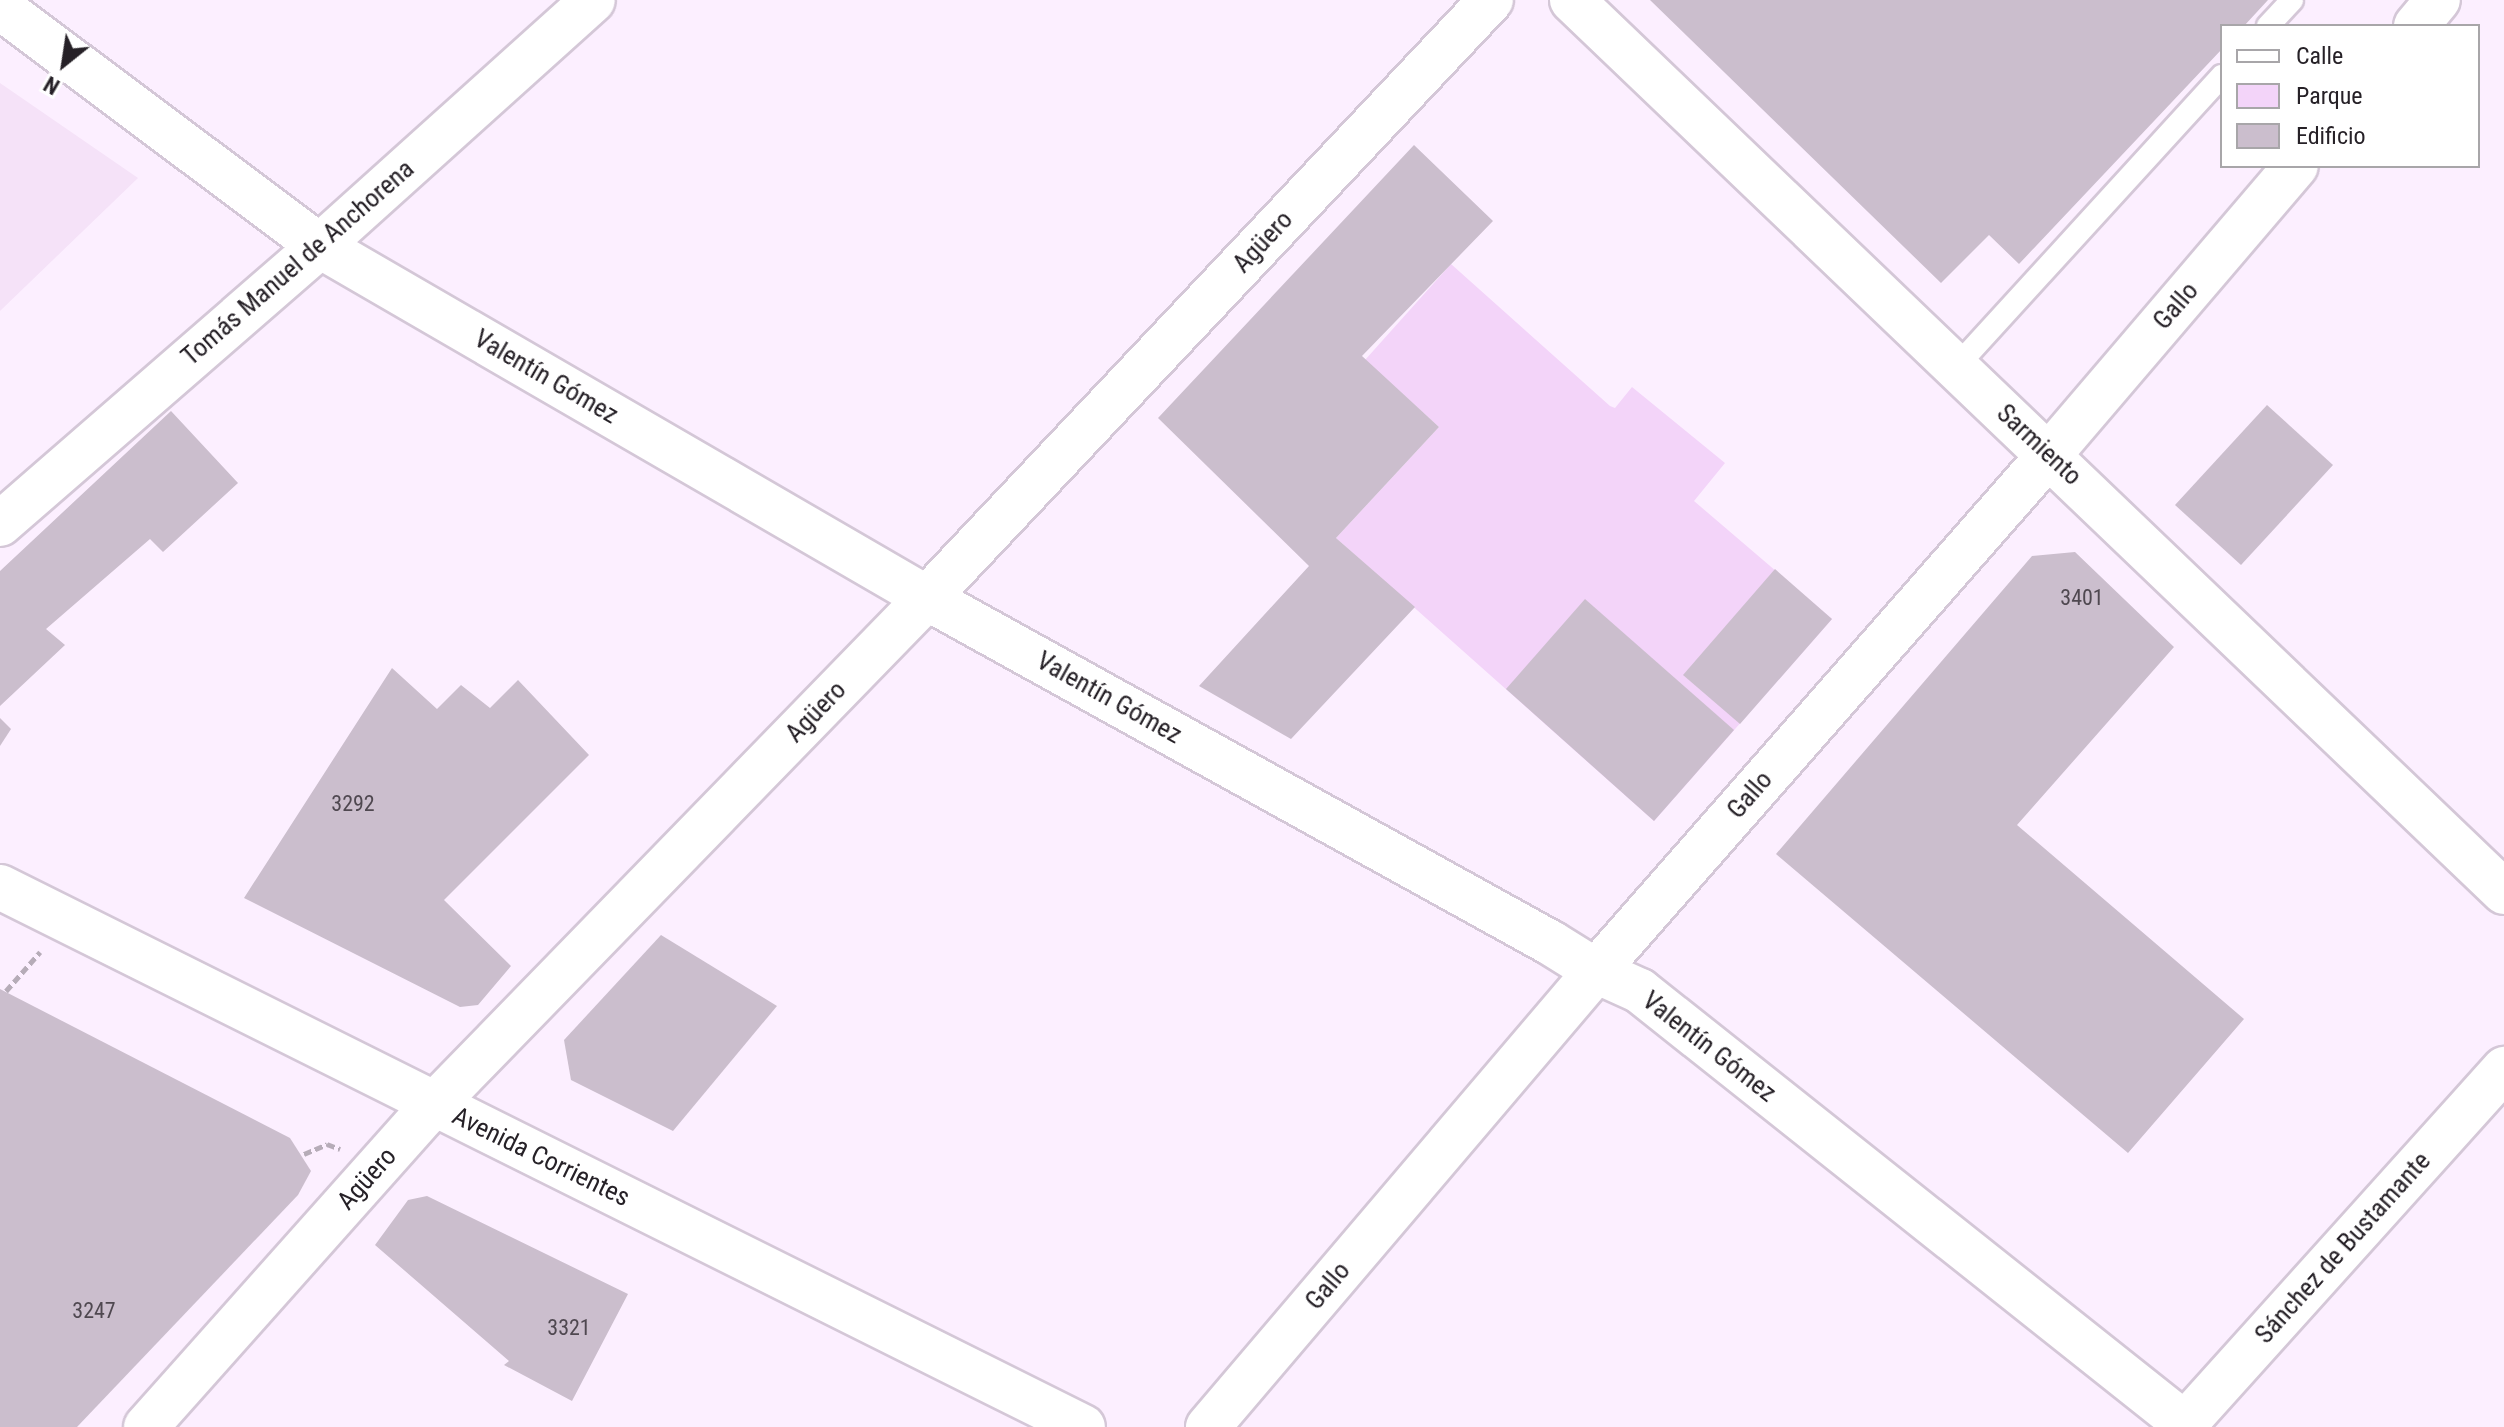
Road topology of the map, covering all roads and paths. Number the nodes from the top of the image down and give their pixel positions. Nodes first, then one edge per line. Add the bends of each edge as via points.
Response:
1 (593, 0) edge
2 (1491, 0) edge
3 (1572, 0) edge
4 (2292, 0) edge
5 (2438, 0) edge
6 (0, 7) edge
7 (2277, 23) edge
8 (2418, 24) edge
9 (2220, 78) edge
10 (2294, 168) edge
11 (320, 246) junction
12 (1956, 367) junction
13 (2049, 455) junction
14 (0, 524) edge
15 (927, 598) junction
16 (0, 887) edge
17 (2504, 892) edge
18 (1596, 971) junction
19 (2504, 1069) edge
20 (434, 1105) junction
21 (161, 1422) edge
22 (2185, 1426) edge
23 (1083, 1427) edge
24 (1208, 1427) edge

1 - 11 street, Tomás Manuel de Anchorena
2 - 15 street, Agüero
3 - 12 street, Sarmiento
4 - 7 lane
5 - 8 street
6 - 11 street, Valentín Gómez
9 - 12 lane
10 - 13 street, Gallo
11 - 14 street, Tomás Manuel de Anchorena
11 - 15 street, Valentín Gómez
12 - 13 street, Sarmiento
13 - 17 street, Sarmiento
13 - 18 street, Gallo
15 - 18 street, Valentín Gómez
15 - 20 street, Agüero
16 - 20 street, Avenida Corrientes
18 - 22 street, Valentín Gómez via 1640,991
18 - 24 street, Gallo
19 - 22 street, Sánchez de Bustamante
20 - 21 street, Agüero
20 - 23 street, Avenida Corrientes

